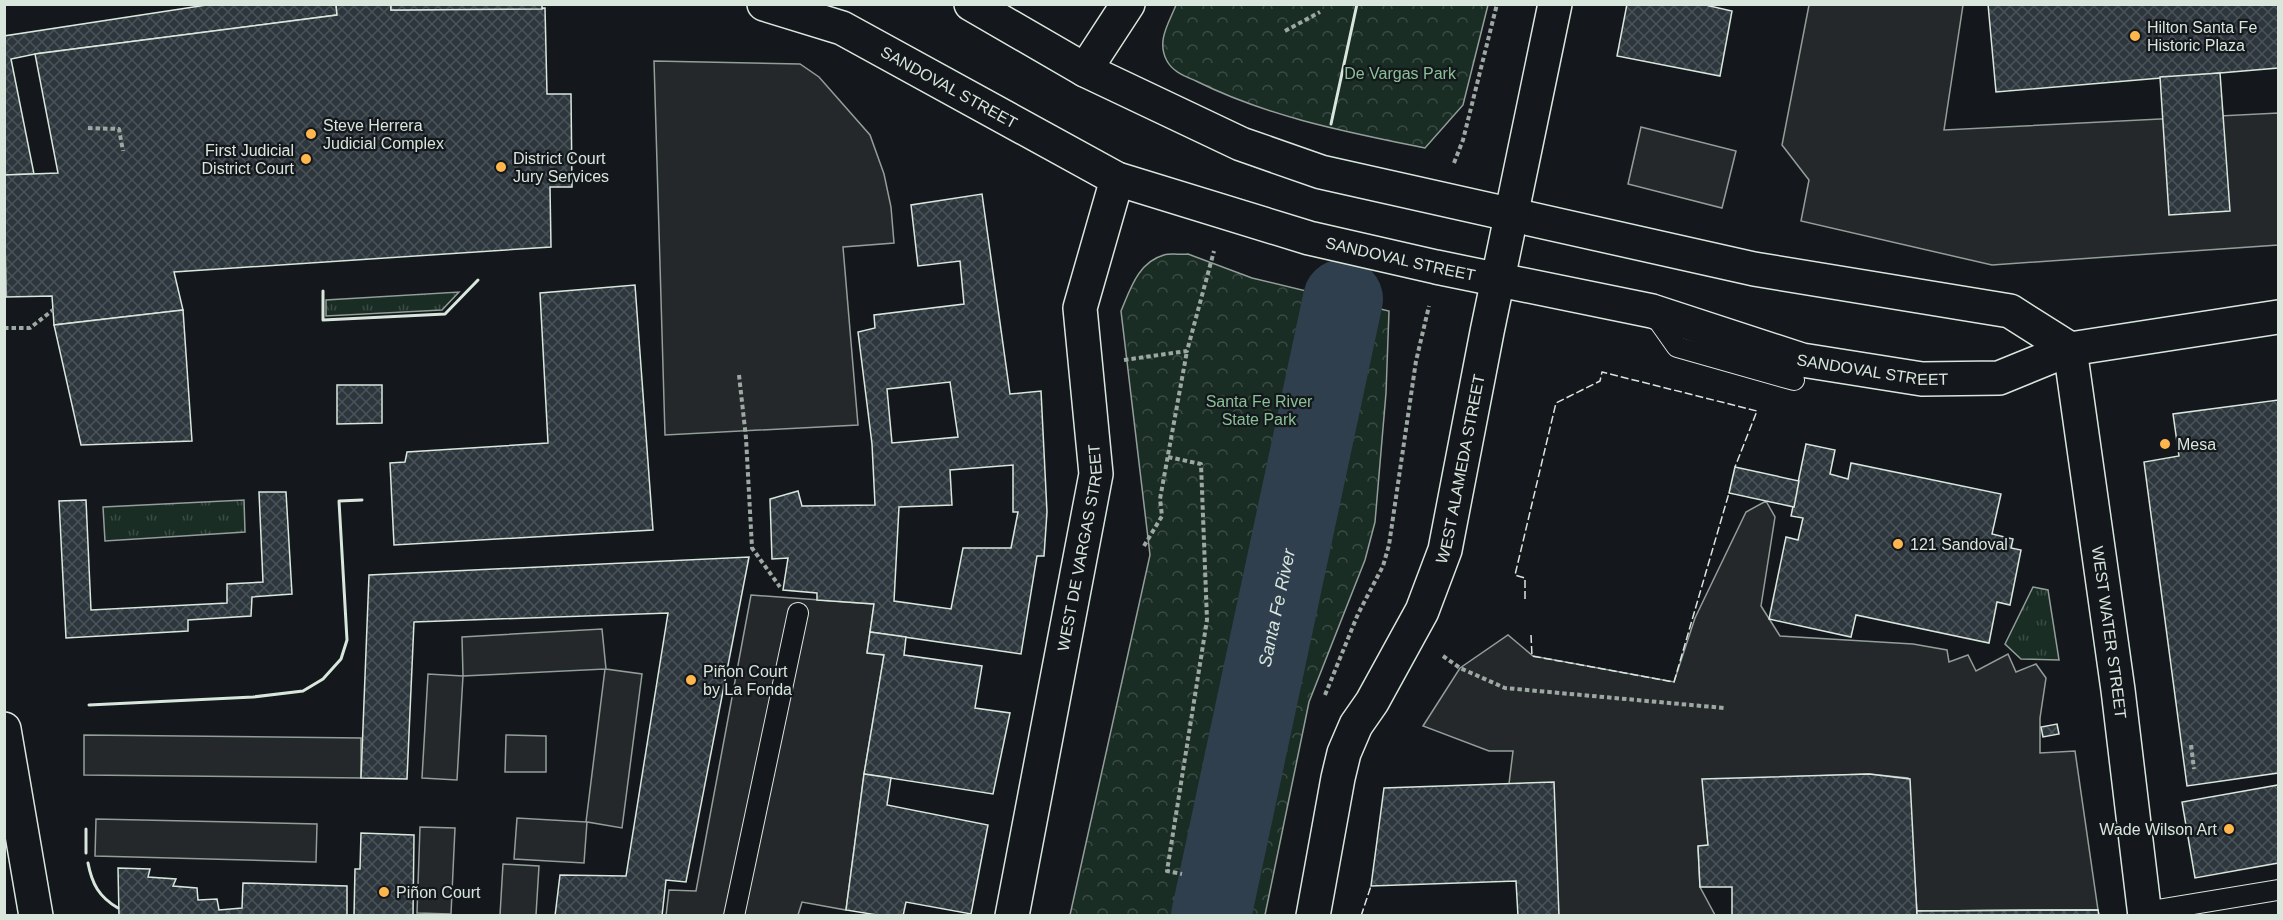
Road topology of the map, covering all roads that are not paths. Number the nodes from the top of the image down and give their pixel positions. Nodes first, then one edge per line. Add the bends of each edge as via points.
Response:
1 (764, 4) edge
2 (971, 4) edge
3 (1128, 4) edge
4 (1555, 4) edge
5 (1085, 70) junction
6 (1117, 179) junction
7 (1511, 215) junction
8 (1498, 279) junction
9 (1652, 311) junction
10 (2278, 318) edge
11 (2070, 349) junction
12 (1794, 380) dead end
13 (798, 613) road end
14 (4, 729) edge
15 (2278, 890) edge
16 (2145, 914) edge
17 (36, 915) edge
18 (734, 915) edge
19 (1012, 915) edge
20 (1313, 915) edge

1 - 6 street, SANDOVAL STREET via 842,28
2 - 5 street
3 - 5 street
4 - 7 street, WEST ALAMEDA STREET
5 - 7 street via 1241,144 1321,172
6 - 8 street, SANDOVAL STREET via 1309,238
6 - 19 street, WEST DE VARGAS STREET via 1080,308 1096,474
7 - 8 street, WEST ALAMEDA STREET
7 - 11 street via 1754,269 2010,311
8 - 9 street, SANDOVAL STREET
8 - 20 street, WEST ALAMEDA STREET via 1445,550 1422,611 1344,753
9 - 11 street, SANDOVAL STREET via 1802,360 1922,379 1999,378
9 - 12 lane via 1677,347
10 - 11 street, SANDOVAL STREET
11 - 16 street, WEST WATER STREET
13 - 18 lane
14 - 17 street
15 - 16 lane

